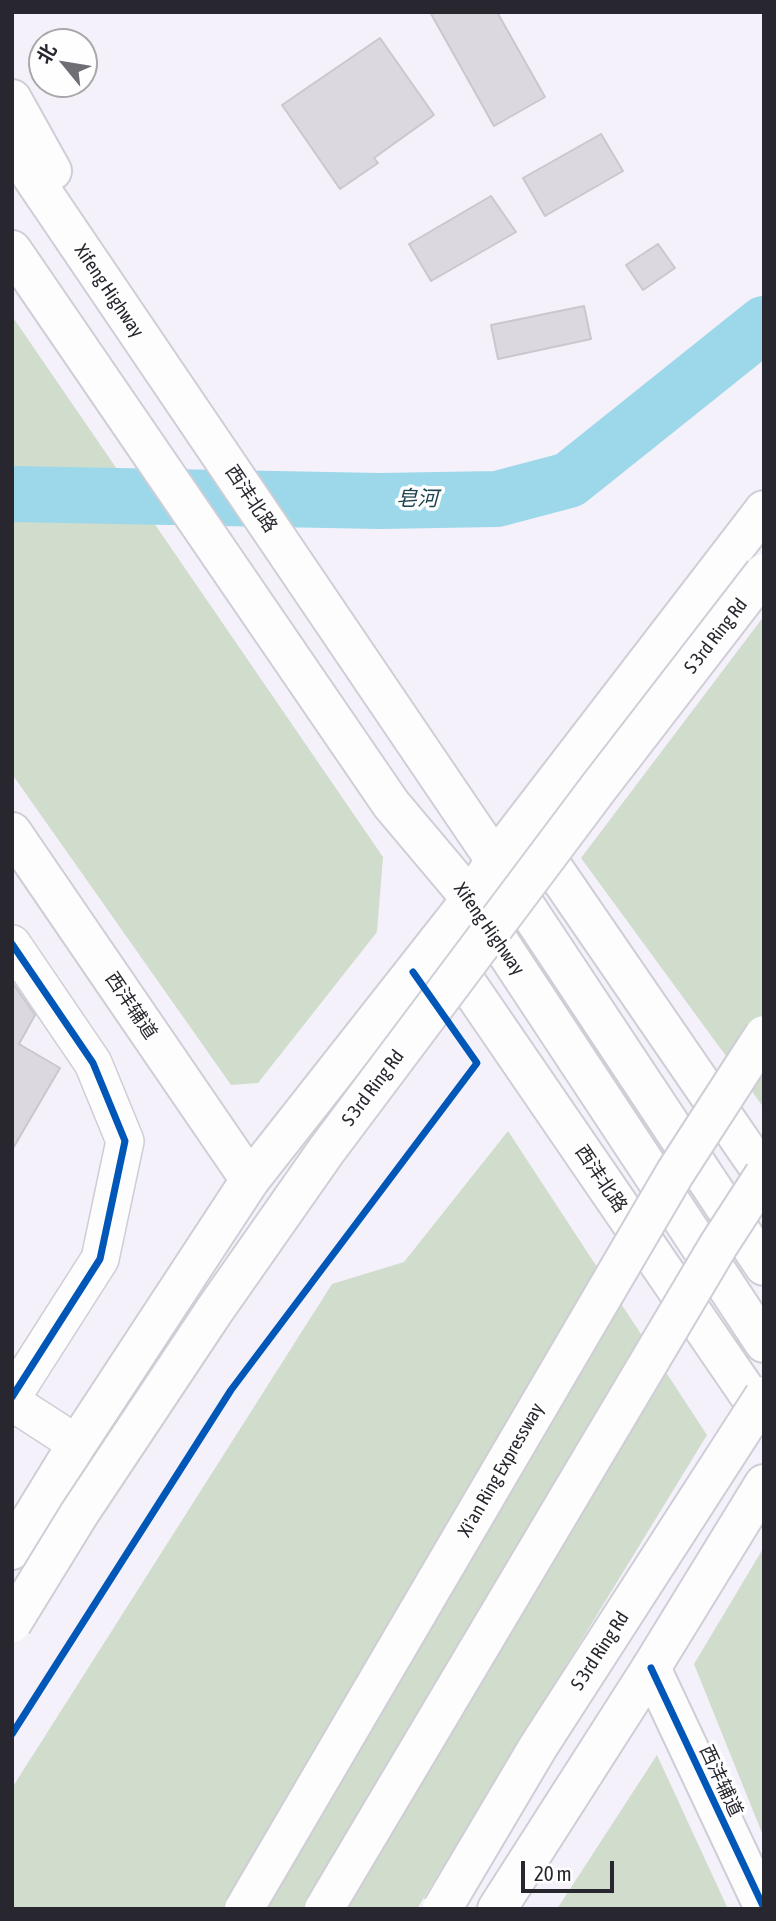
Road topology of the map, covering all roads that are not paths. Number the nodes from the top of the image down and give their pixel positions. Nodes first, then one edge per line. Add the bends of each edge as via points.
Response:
1 (12, 99) edge
2 (12, 147) edge
3 (12, 250) edge
4 (164, 371) junction
5 (207, 434) joint
6 (764, 510) edge
7 (764, 573) edge
8 (523, 824) junction
9 (12, 832) edge
10 (495, 860) junction
11 (471, 899) junction
12 (438, 941) junction
13 (12, 944) edge
14 (764, 1035) edge
15 (764, 1175) edge
16 (250, 1180) junction
17 (764, 1266) edge
18 (764, 1343) edge
19 (12, 1396) edge
20 (764, 1396) edge
21 (12, 1402) edge
22 (764, 1417) edge
23 (77, 1444) junction
24 (764, 1484) edge
25 (12, 1550) edge
26 (12, 1623) edge
27 (651, 1668) junction
28 (764, 1908) edge
29 (244, 1909) edge
30 (324, 1909) edge
31 (442, 1909) edge
32 (497, 1909) edge

1 - 4 main road
2 - 4 main road, Xifeng Highway
3 - 11 main road, Xifeng Highway via 391,804
4 - 5 main road, Xifeng Highway
5 - 10 main road, 西沣北路
6 - 8 main road, S 3rd Ring Rd
7 - 26 main road, S 3rd Ring Rd, bridge via 326,1151 94,1491
8 - 10 main road, S 3rd Ring Rd
8 - 15 main road
9 - 16 main road, 西沣辅道
10 - 11 main road, S 3rd Ring Rd
10 - 17 main road
11 - 12 main road, S 3rd Ring Rd
11 - 18 main road, Xifeng Highway
12 - 16 main road, S 3rd Ring Rd
12 - 22 main road, 西沣北路
13 - 19 street via 93,1063 125,1141 100,1259
14 - 29 main road, Xi'an Ring Expressway, bridge via 675,1173
15 - 30 main road, bridge
16 - 23 main road, S 3rd Ring Rd
20 - 31 main road, S 3rd Ring Rd, bridge via 538,1747
21 - 23 street
23 - 25 main road, S 3rd Ring Rd
24 - 27 main road
27 - 28 main road, 西沣辅道
27 - 32 main road

